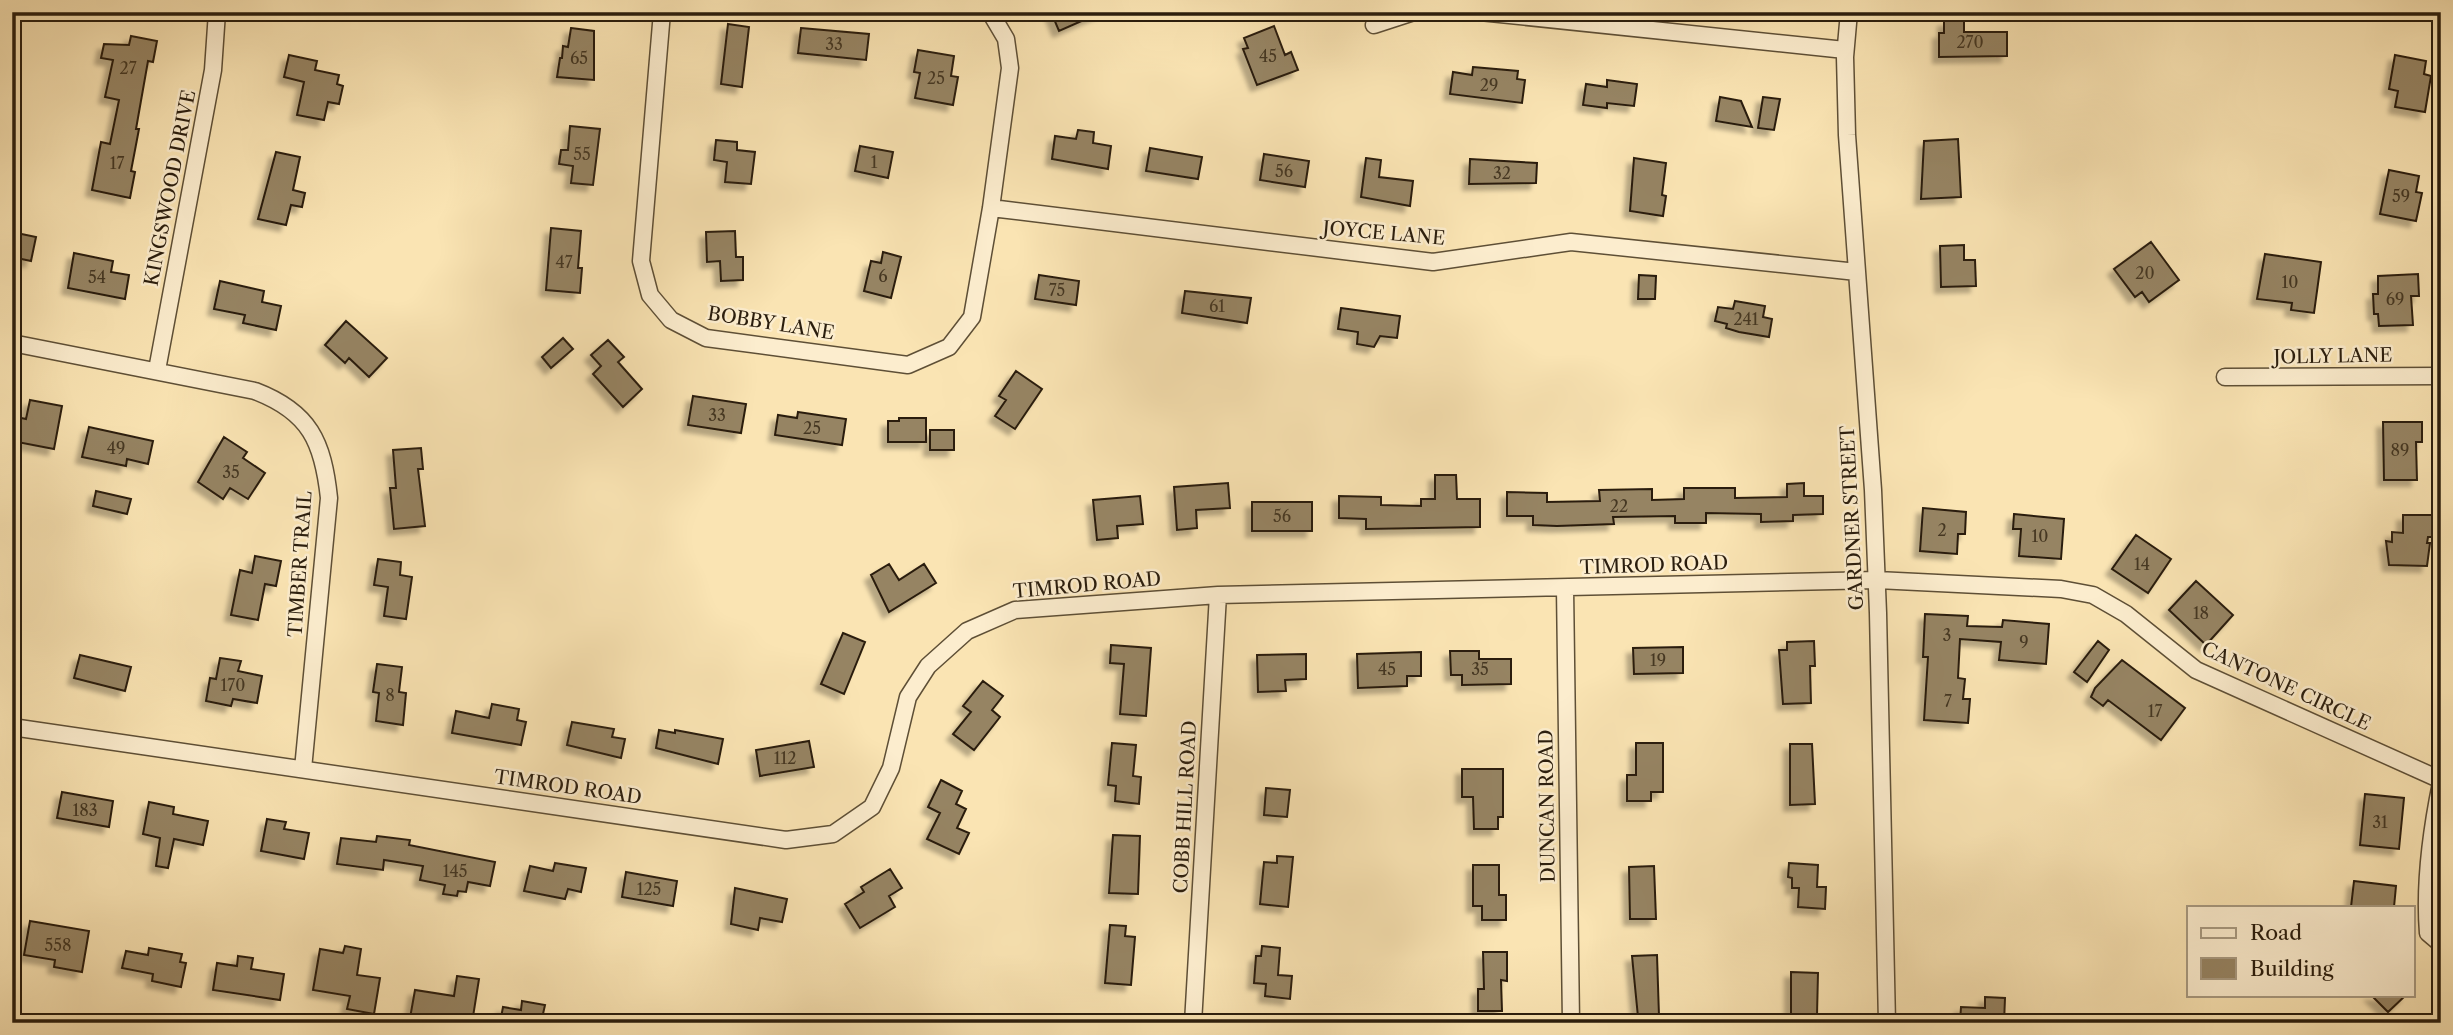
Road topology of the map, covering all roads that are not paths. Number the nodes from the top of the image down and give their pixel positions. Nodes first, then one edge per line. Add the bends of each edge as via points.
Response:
1 (217, 12) edge
2 (662, 12) edge
3 (990, 12) edge
4 (1414, 12) edge
5 (1480, 12) edge
6 (1849, 12) edge
7 (1374, 25) dead end
8 (1846, 50) junction
9 (991, 208) junction
10 (1857, 272) junction
11 (12, 343) edge
12 (157, 370) junction
13 (2441, 376) edge
14 (2225, 377) dead end
15 (1877, 580) junction
16 (1565, 588) junction
17 (1218, 595) junction
18 (12, 727) edge
19 (303, 769) junction
20 (2441, 781) edge
21 (2441, 944) edge
22 (1193, 1023) edge
23 (1571, 1023) edge
24 (1887, 1023) edge

1 - 12 street, KINGSWOOD DRIVE via 213,70
2 - 9 street, BOBBY LANE via 641,261 650,295 671,320 706,338 908,365 949,347 972,317
3 - 9 street, BOBBY LANE via 1006,38 1010,68
4 - 7 street
5 - 8 street
6 - 8 street, GARDNER STREET
8 - 10 street, GARDNER STREET
9 - 10 street, JOYCE LANE via 1433,262 1571,242
10 - 15 street, GARDNER STREET
11 - 12 street, TIMBER TRAIL
12 - 19 street, TIMBER TRAIL via 255,391 284,402 308,428 325,460 329,498
13 - 14 street, JOLLY LANE
15 - 16 street, TIMROD ROAD
15 - 20 street, CANTONE CIRCLE via 2061,589 2093,595 2126,614 2196,670
15 - 24 street, GARDNER STREET
16 - 17 street, TIMROD ROAD
16 - 23 street, DUNCAN ROAD
17 - 19 street, TIMROD ROAD via 1015,610 967,631 928,666 908,696 891,768 872,807 833,834 786,840
17 - 22 street, COBB HILL ROAD
18 - 19 street, TIMROD ROAD
20 - 21 street, CANTONE CIRCLE via 2426,906 2428,933

